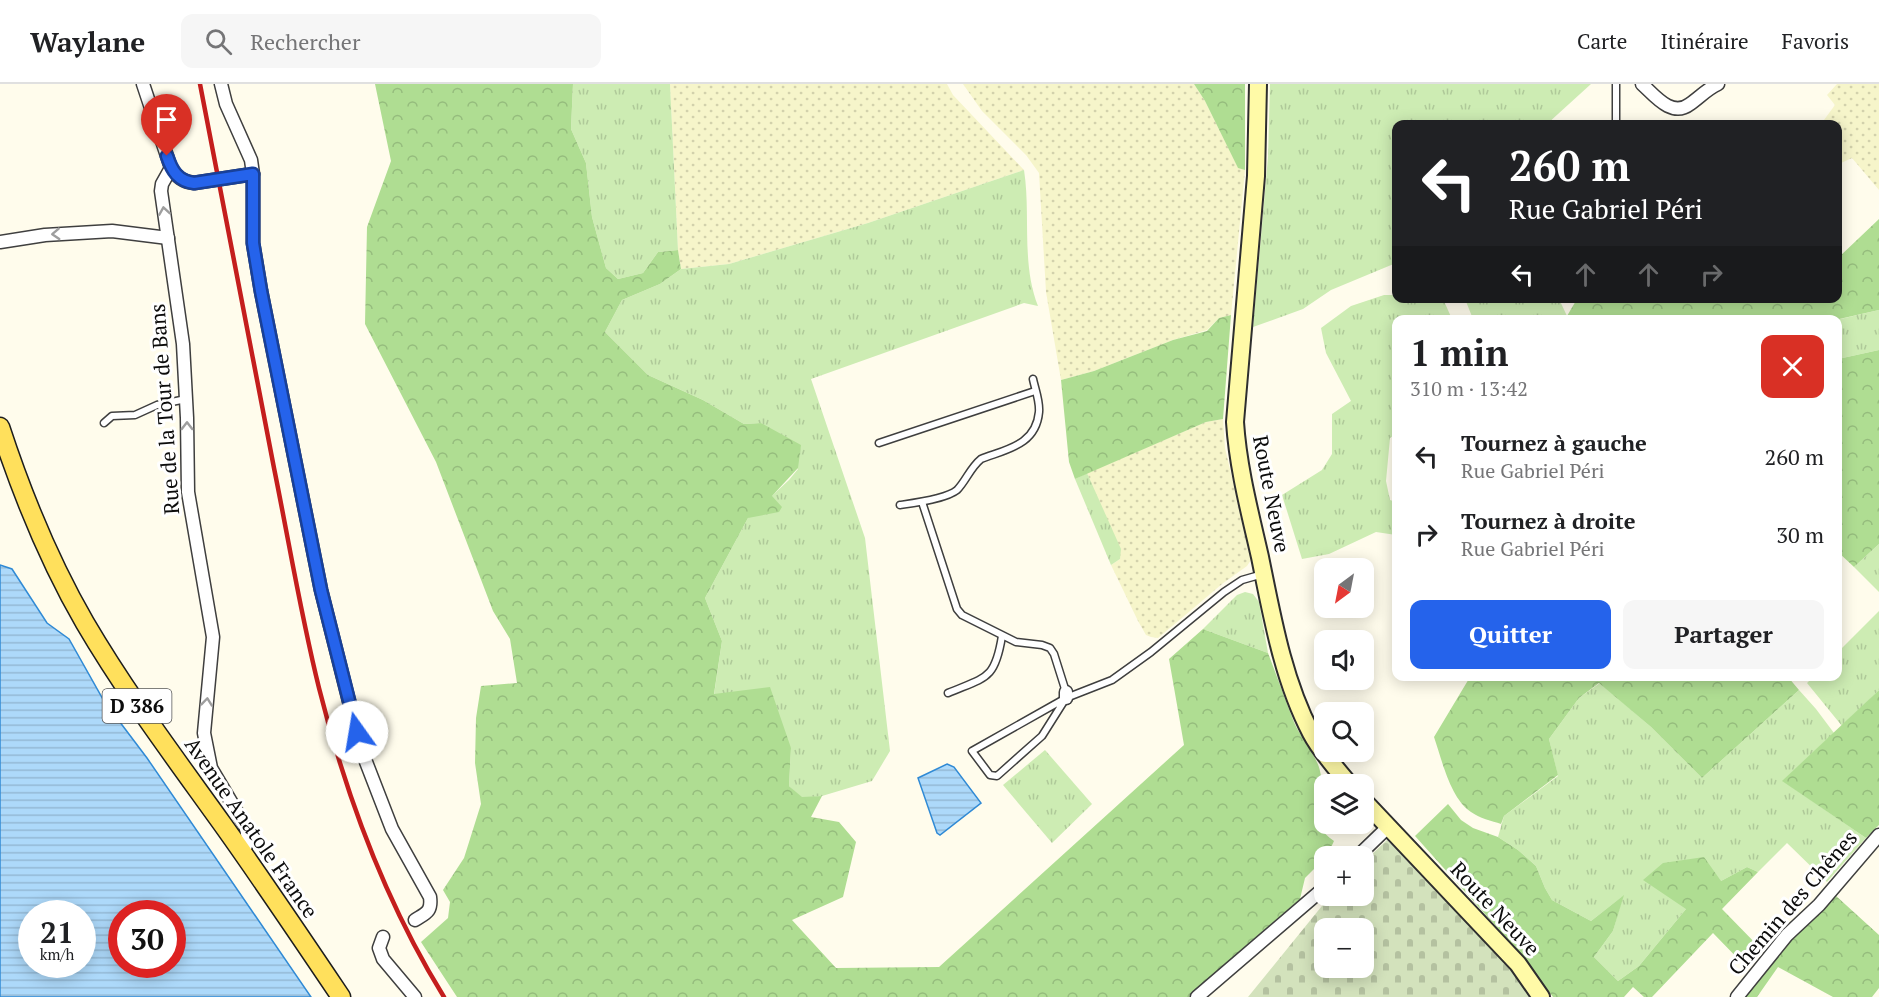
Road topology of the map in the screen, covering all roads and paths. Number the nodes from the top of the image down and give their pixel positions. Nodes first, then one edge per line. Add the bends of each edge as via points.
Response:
1 (142, 84) edge
2 (221, 84) edge
3 (1258, 84) edge
4 (1616, 84) edge
5 (1642, 84) edge
6 (1718, 84) edge
7 (1616, 120) edge
8 (171, 168) junction
9 (253, 174) junction
10 (168, 238) junction
11 (0, 242) edge
12 (1033, 379) dead end
13 (1035, 391) junction
14 (186, 399) junction
15 (104, 423) dead end
16 (0, 427) edge
17 (879, 443) dead end
18 (922, 502) junction
19 (900, 506) dead end
20 (1263, 574) junction
21 (1002, 636) junction
22 (948, 693) dead end
23 (1066, 695) junction
24 (1341, 774) edge
25 (1374, 812) edge
26 (1388, 828) junction
27 (1879, 835) edge
28 (1369, 846) edge
29 (243, 854) junction
30 (1314, 897) edge
31 (415, 920) dead end
32 (383, 937) dead end
33 (341, 997) edge
34 (415, 997) edge
35 (1197, 997) edge
36 (1541, 997) edge
37 (1737, 997) edge

1 - 8 street
2 - 9 street
3 - 20 street, Route Neuve via 1256,176 1235,422 1238,459
4 - 7 lane
5 - 6 street via 1669,107 1682,109
8 - 9 street via 184,181 194,183
10 -> 8 street, Rue de la Tour de Bans via 161,191
9 - 31 street via 253,243 321,590 361,749 392,829 430,897 428,911
10 -> 11 street via 112,231
10 - 14 street, Rue de la Tour de Bans via 183,344
12 - 13 lane
13 - 17 lane
13 - 18 lane via 1039,410 1034,430 1023,443 981,459 954,492
14 - 15 lane via 157,405 135,416 112,416
29 -> 14 street, Rue de la Tour de Bans via 248,840 246,826 211,768 204,734 213,637 188,492
16 - 29 main road, Avenue Anatole France / D 386 via 36,524 84,621 130,696
18 - 19 lane
18 - 21 lane via 957,609
20 - 23 lane via 1229,588 1112,680
20 - 24 street, Route Neuve via 1297,700 1311,732
21 - 22 lane via 998,657 986,677
21 - 23 lane via 1050,648
23 - 23 lane via 972,751 990,775 997,776 1041,736
25 - 26 street, Route Neuve
26 - 28 street
26 - 36 street, Route Neuve via 1518,964
27 - 37 street, Chemin des Chênes via 1787,935
29 - 33 main road, Avenue Anatole France / D 386
30 - 35 street
32 - 34 street via 379,948 383,959

